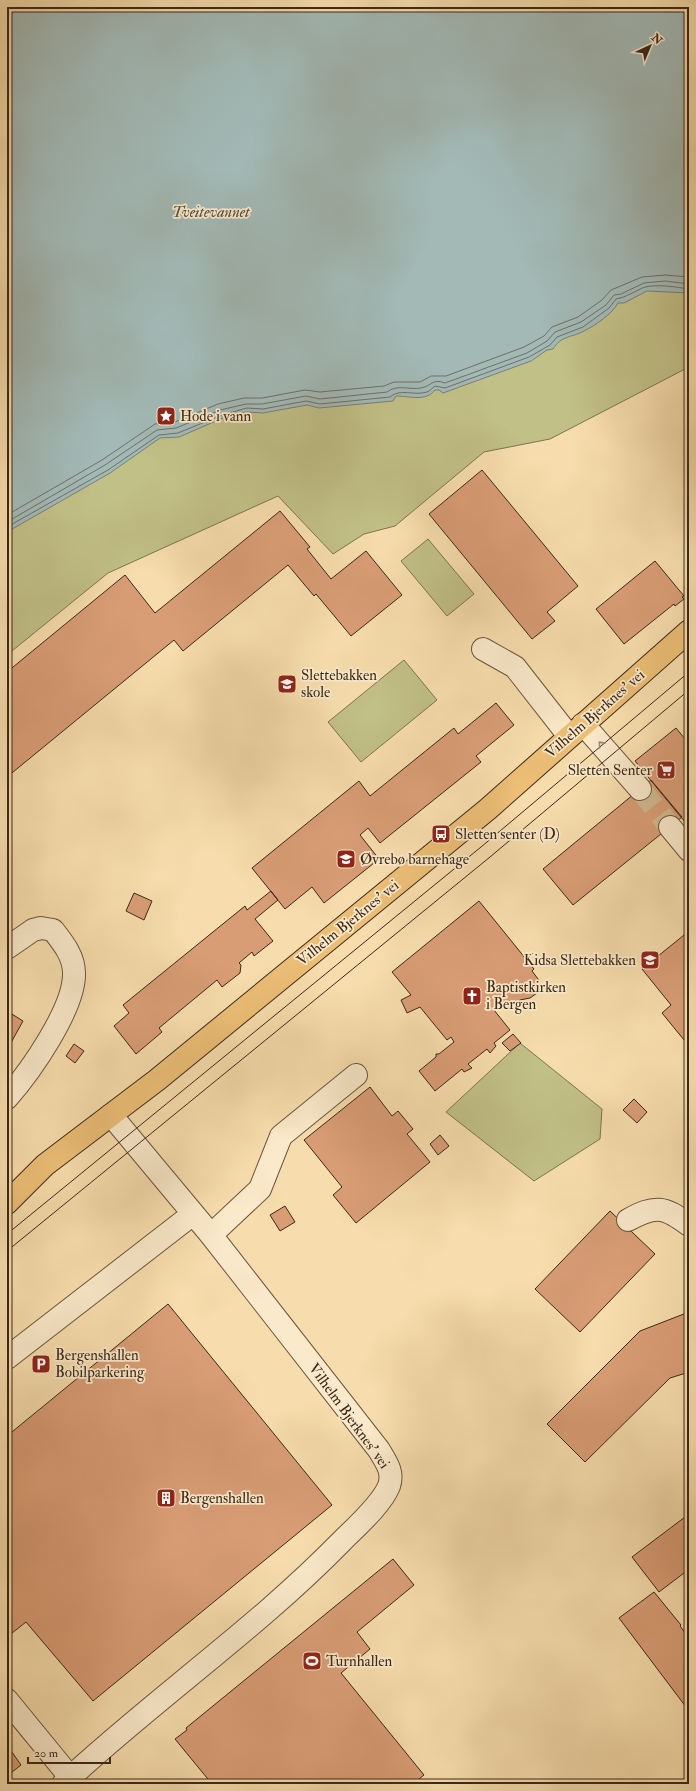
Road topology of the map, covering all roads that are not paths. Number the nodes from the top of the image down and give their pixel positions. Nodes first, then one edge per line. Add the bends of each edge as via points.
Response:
1 (689, 631) edge
2 (483, 650) dead end
3 (576, 730) junction
4 (637, 787) tunnel mouth
5 (670, 826) tunnel mouth
6 (689, 850) edge
7 (7, 948) edge
8 (356, 1074) dead end
9 (7, 1098) edge
10 (111, 1115) junction
11 (7, 1203) edge
12 (193, 1214) junction
13 (628, 1220) dead end
14 (689, 1225) edge
15 (211, 1235) junction
16 (7, 1358) edge
17 (7, 1700) edge
18 (66, 1780) edge

1 - 3 main road, Vilhelm Bjerknes' vei
2 - 3 street via 515,667
4 -> 3 street
3 - 10 main road, Vilhelm Bjerknes' vei via 488,809
5 - 6 street
7 - 9 street via 33,930 53,930 64,945 74,972 73,988 58,1023 24,1077
8 - 15 street via 281,1136 260,1189
10 - 11 main road, Vilhelm Bjerknes' vei via 45,1165
10 - 12 street, Vilhelm Bjerknes' vei
12 - 15 street, Vilhelm Bjerknes' vei
12 - 16 street
13 - 14 street via 646,1210 659,1209 674,1214
15 - 18 street, Vilhelm Bjerknes' vei via 379,1450 391,1470 389,1486 372,1510 275,1606
17 - 18 street

